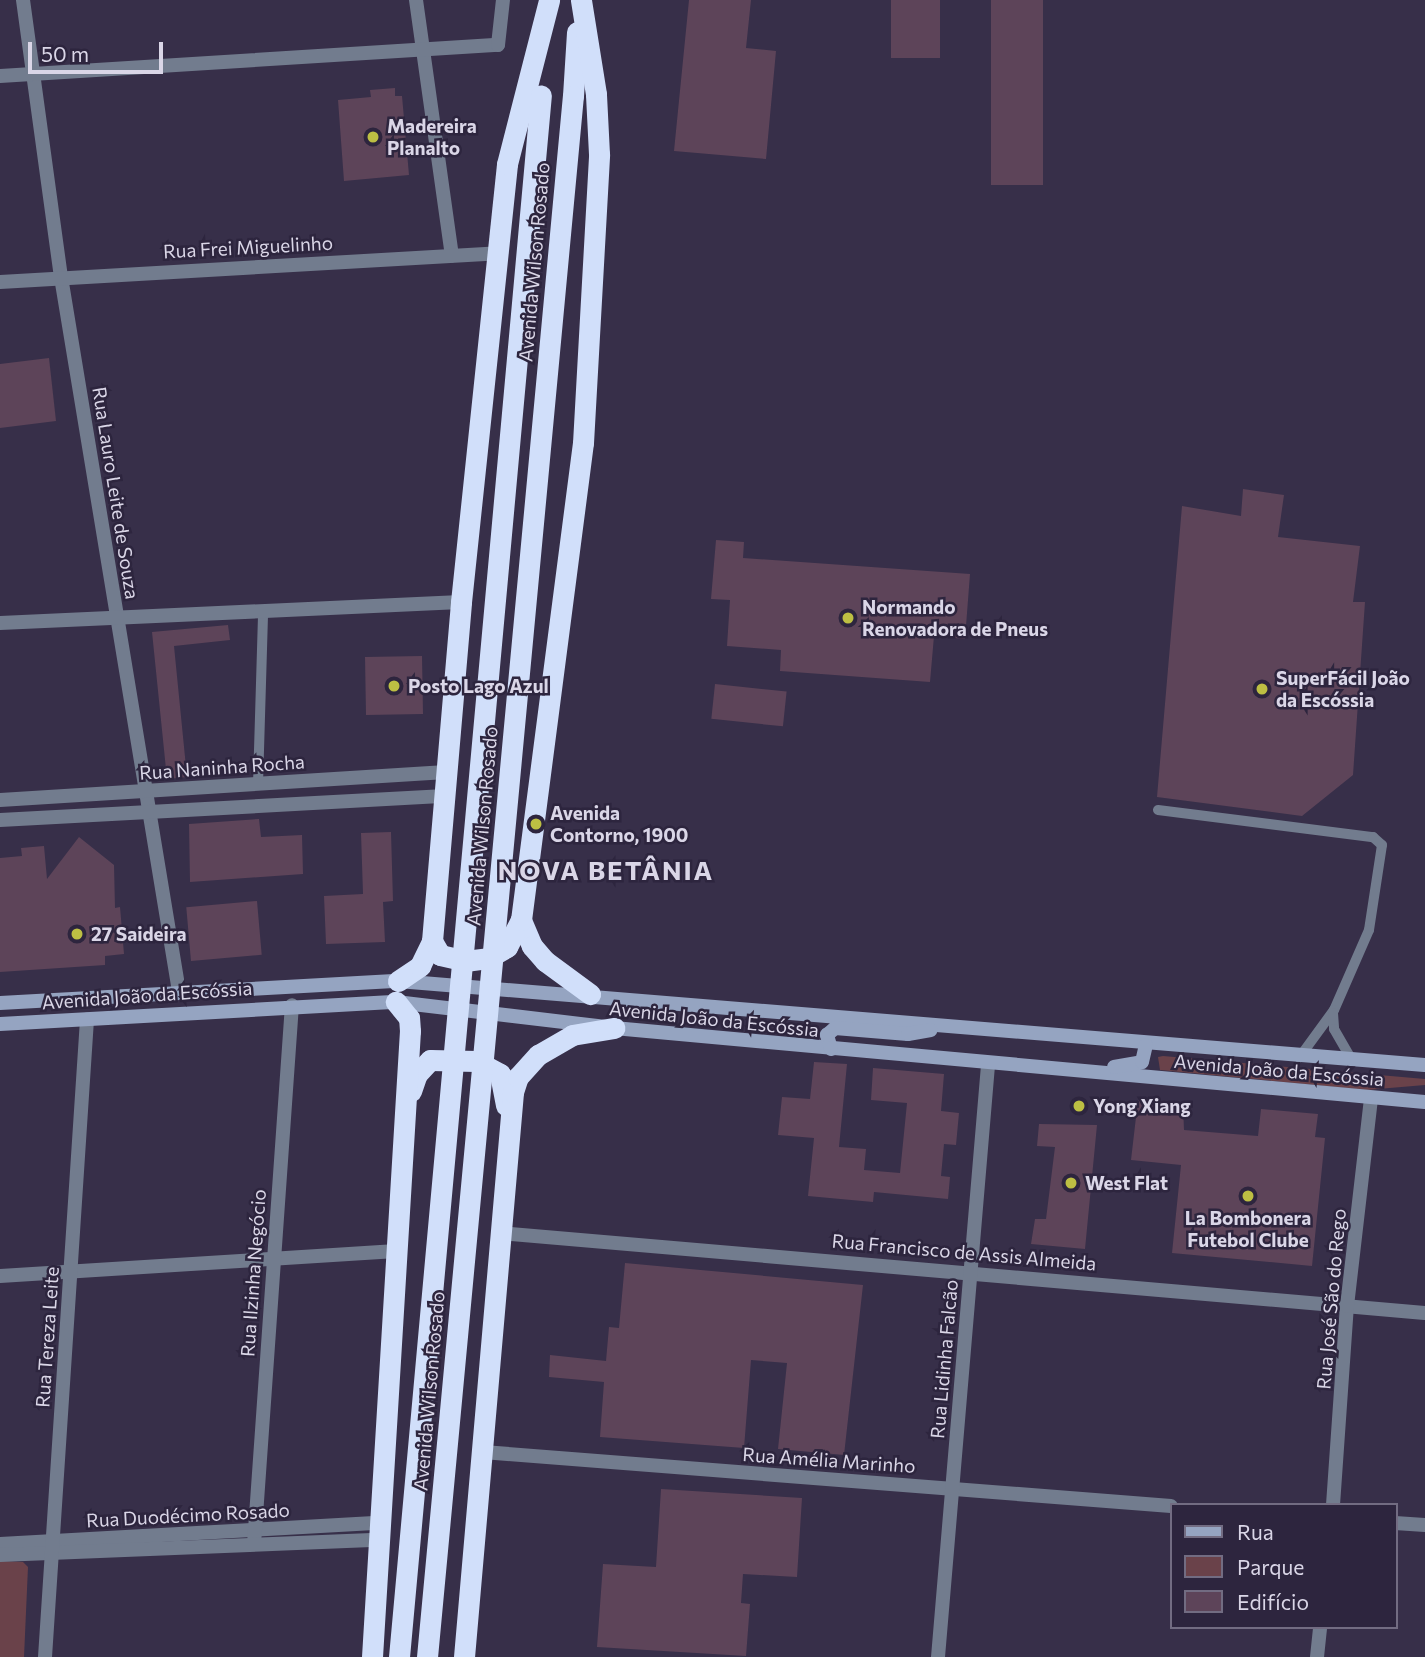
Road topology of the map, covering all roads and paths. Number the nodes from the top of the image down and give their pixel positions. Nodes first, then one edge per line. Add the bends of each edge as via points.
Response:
1 (23, 0) edge
2 (416, 0) edge
3 (503, 0) edge
4 (549, 0) edge
5 (580, 0) edge
6 (424, 52) junction
7 (33, 73) junction
8 (0, 76) edge
9 (498, 253) junction
10 (452, 256) junction
11 (61, 277) junction
12 (0, 282) edge
13 (461, 602) junction
14 (263, 611) junction
15 (117, 618) junction
16 (0, 623) edge
17 (446, 772) junction
18 (258, 784) junction
19 (145, 792) junction
20 (445, 796) junction
21 (0, 800) edge
22 (1158, 810) dead end
23 (149, 811) junction
24 (0, 820) edge
25 (521, 920) junction
26 (432, 941) junction
27 (179, 991) junction
28 (397, 991) junction
29 (590, 993) junction
30 (0, 1003) edge
31 (292, 1005) junction
32 (1334, 1010) junction
33 (87, 1018) junction
34 (0, 1024) edge
35 (950, 1027) junction
36 (614, 1028) junction
37 (1146, 1045) junction
38 (831, 1049) junction
39 (1299, 1058) junction
40 (1352, 1059) junction
41 (988, 1065) junction
42 (1425, 1065) edge
43 (1045, 1069) junction
44 (1425, 1091) edge
45 (1371, 1098) junction
46 (1399, 1100) junction
47 (1425, 1102) edge
48 (404, 1113) junction
49 (509, 1128) junction
50 (500, 1233) junction
51 (396, 1251) junction
52 (274, 1260) junction
53 (971, 1271) junction
54 (71, 1272) junction
55 (0, 1276) edge
56 (1348, 1306) junction
57 (1425, 1313) edge
58 (483, 1452) junction
59 (952, 1489) junction
60 (1332, 1503) edge
61 (1170, 1506) edge
62 (1397, 1523) edge
63 (1425, 1525) edge
64 (378, 1532) junction
65 (254, 1538) junction
66 (0, 1544) edge
67 (53, 1547) junction
68 (0, 1555) edge
69 (1320, 1629) edge
70 (45, 1657) edge
71 (372, 1657) edge
72 (399, 1657) edge
73 (428, 1657) edge
74 (464, 1657) edge
75 (938, 1657) edge
76 (1317, 1657) edge

1 - 7 street, Rua Lauro Leite de Souza
2 - 6 street
3 - 6 street via 498,45
4 - 9 highway via 507,164
4 - 72 highway, Avenida Wilson Rosado, bridge
5 - 25 highway via 596,94 598,154 583,443
5 - 73 highway, Avenida Wilson Rosado, bridge
6 - 7 street
6 - 10 street
7 - 8 street
7 - 11 street, Rua Lauro Leite de Souza
9 - 10 street, Rua Frei Miguelinho
9 - 13 highway
10 - 11 street, Rua Frei Miguelinho
11 - 12 street, Rua Frei Miguelinho
11 - 15 street, Rua Lauro Leite de Souza
13 - 14 street
13 - 17 highway
14 - 15 street
14 - 18 lane
15 - 16 street
15 - 19 street, Rua Lauro Leite de Souza
17 - 18 street, Rua Naninha Rocha
17 - 20 highway
18 - 19 street, Rua Naninha Rocha
19 - 21 street, Rua Naninha Rocha
19 - 23 street, Rua Lauro Leite de Souza
20 - 23 street, Rua Naninha Rocha
20 - 26 highway
22 - 32 lane via 1373,837 1380,842 1383,849 1368,930
23 - 24 street, Rua Naninha Rocha
23 - 27 street, Rua Lauro Leite de Souza
25 - 26 highway via 507,947 488,958 465,961 440,955
25 - 29 highway via 532,946 545,961
26 - 28 highway via 420,966
27 - 28 main road, Avenida João da Escóssia
27 - 30 main road, Avenida João da Escóssia
28 - 29 main road, Avenida João da Escóssia
28 - 31 main road, Avenida João da Escóssia
28 - 36 main road, Avenida João da Escóssia
28 - 48 highway via 410,1031
29 - 35 main road, Avenida João da Escóssia
31 - 33 main road, Avenida João da Escóssia
31 - 52 street, Rua Ilzinha Negócio
32 - 39 lane
32 - 40 lane via 1334,1030
33 - 34 main road, Avenida João da Escóssia
33 - 54 street, Rua Tereza Leite
35 - 37 main road, Avenida João da Escóssia
35 - 38 main road via 908,1034 835,1028 827,1035
36 - 38 main road, Avenida João da Escóssia
36 - 49 highway via 572,1035 538,1055 518,1077
37 - 39 main road, Avenida João da Escóssia
37 - 43 main road via 1146,1057 1136,1066
38 - 41 main road, Avenida João da Escóssia
39 - 40 main road, Avenida João da Escóssia
40 - 42 main road, Avenida João da Escóssia
41 - 43 main road, Avenida João da Escóssia
41 - 53 street, Rua Lidinha Falcão
43 - 45 main road, Avenida João da Escóssia
44 - 46 main road
45 - 46 main road, Avenida João da Escóssia
45 - 56 street, Rua José São do Rego
46 - 47 main road, Avenida João da Escóssia
48 - 49 highway via 423,1065 430,1060 476,1061 493,1066 500,1074
48 - 51 highway
49 - 50 highway
50 - 53 street, Rua Francisco de Assis Almeida
50 - 58 highway
51 - 52 street
51 - 64 highway
52 - 54 street
52 - 65 street, Rua Ilzinha Negócio
53 - 56 street, Rua Francisco de Assis Almeida
53 - 59 street, Rua Lidinha Falcão
54 - 55 street
54 - 67 street, Rua Tereza Leite
56 - 57 street, Rua Francisco de Assis Almeida
56 - 60 street, Rua José São do Rego
58 - 59 street, Rua Amélia Marinho
58 - 74 highway
59 - 61 street, Rua Amélia Marinho
59 - 75 street, Rua Lidinha Falcão
62 - 63 street
64 - 65 street, Rua Duodécimo Rosado
64 - 71 highway
65 - 67 street, Rua Duodécimo Rosado
66 - 67 street, Rua Duodécimo Rosado
67 - 68 street, Rua Duodécimo Rosado
67 - 70 street, Rua Tereza Leite
69 - 76 street

